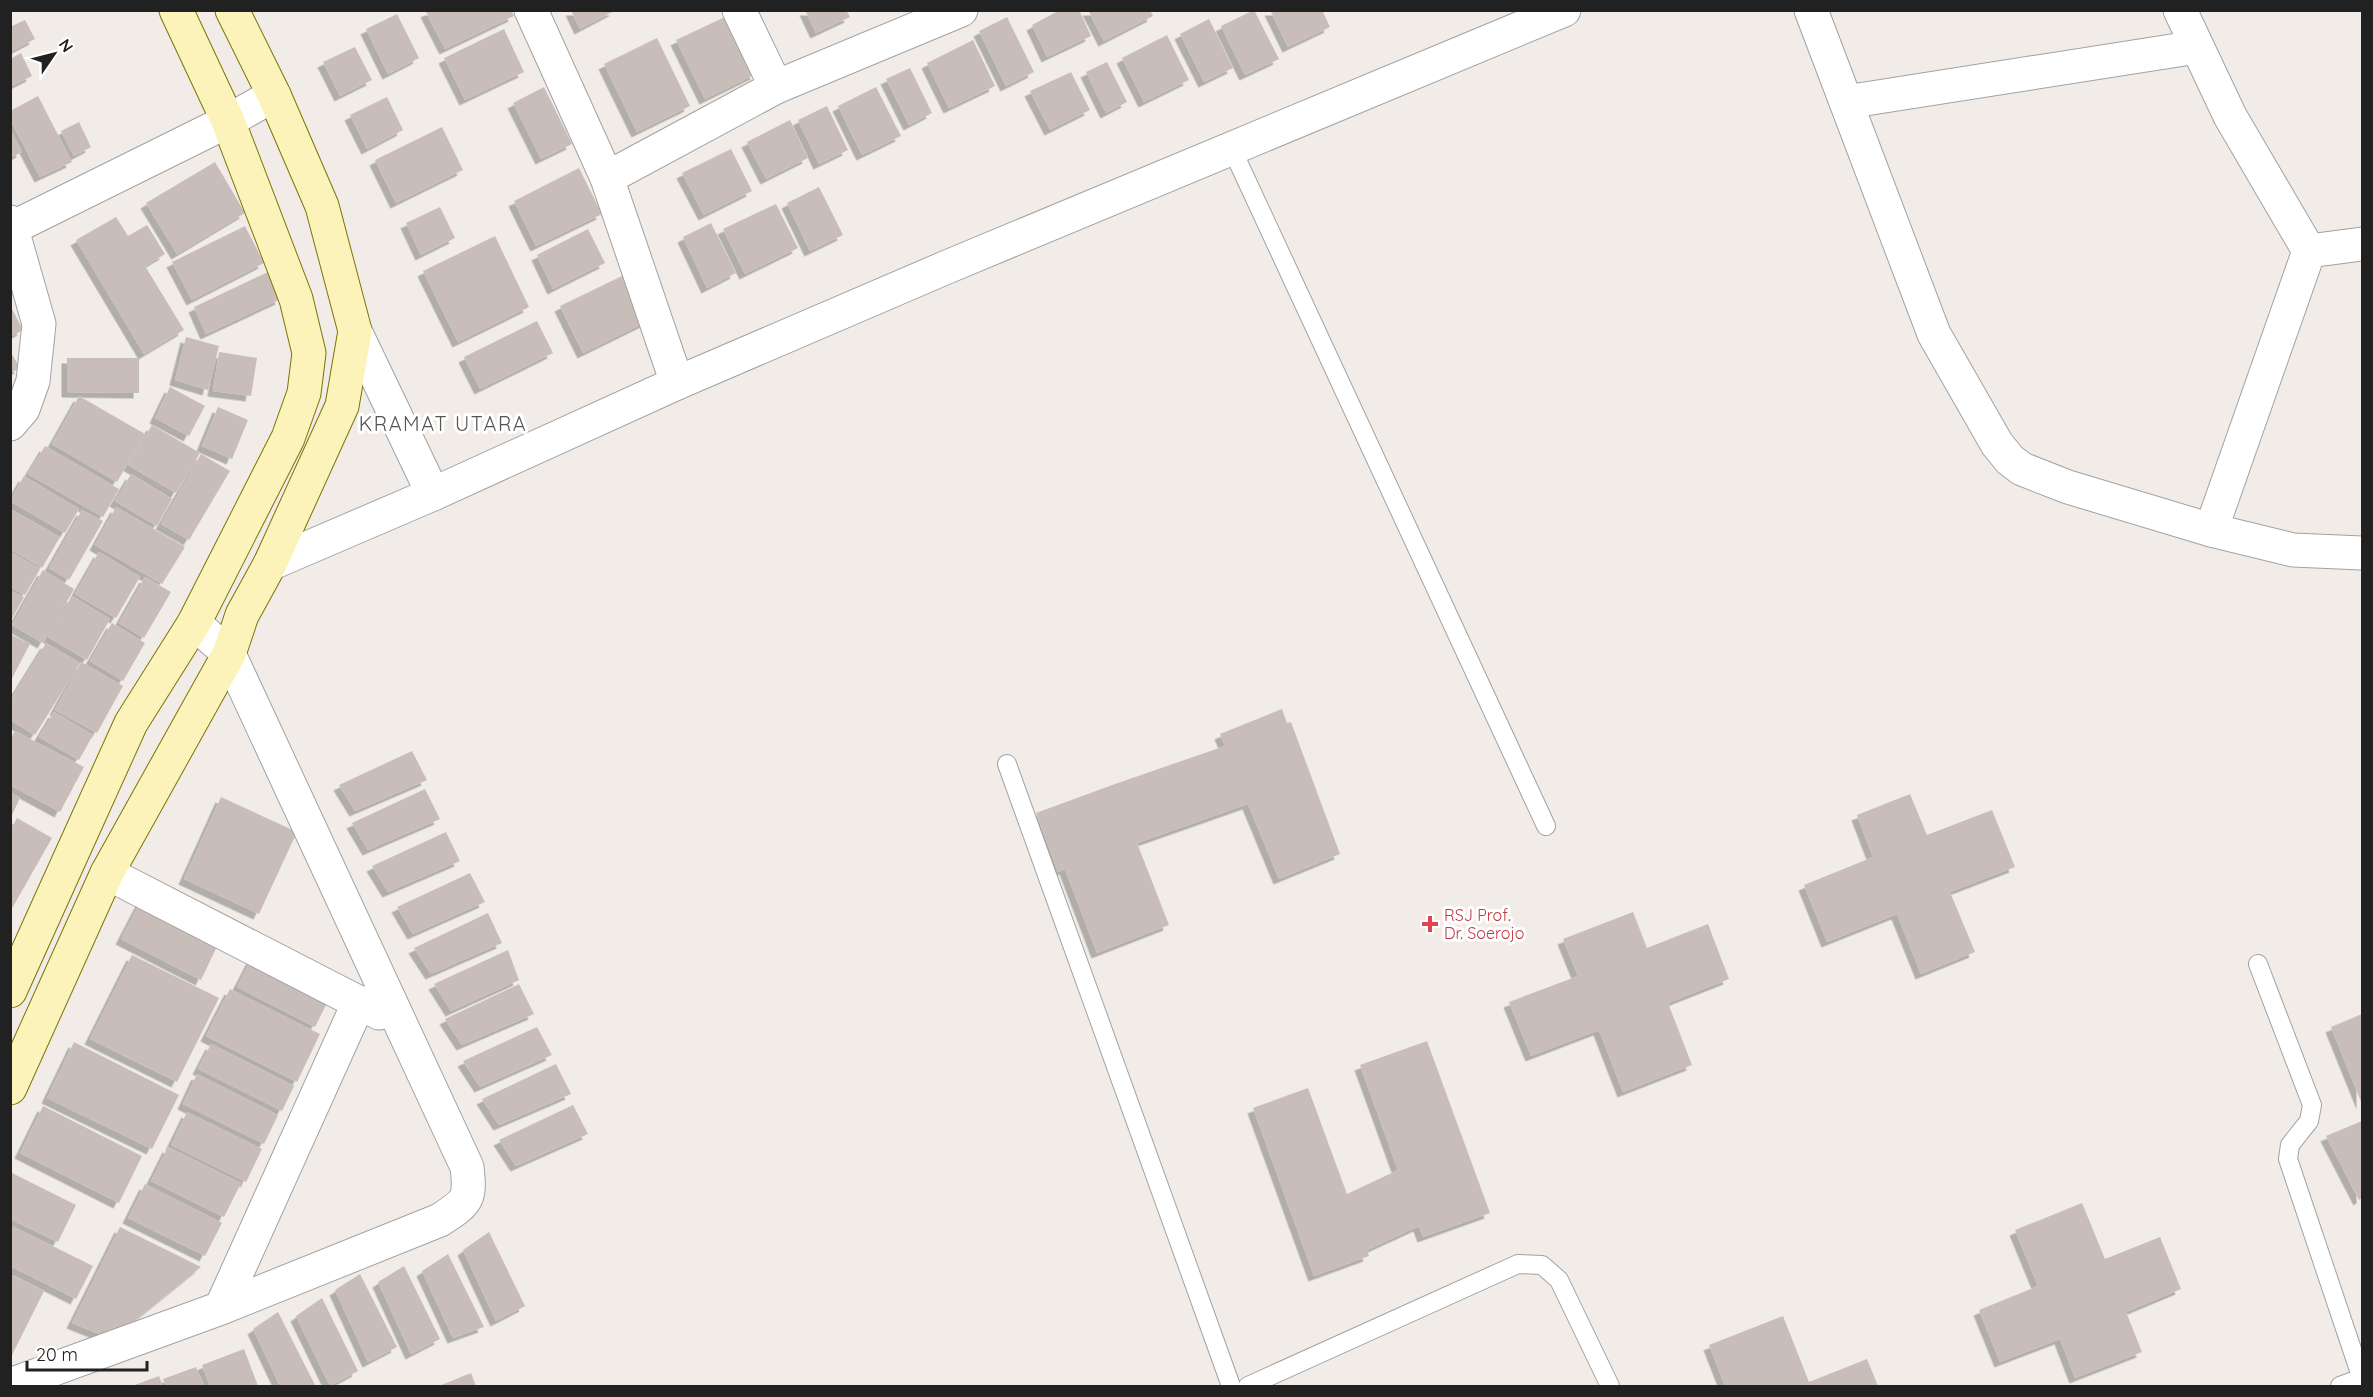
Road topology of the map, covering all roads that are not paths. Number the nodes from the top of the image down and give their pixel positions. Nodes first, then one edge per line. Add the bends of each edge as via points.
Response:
1 (176, 10) edge
2 (232, 10) edge
3 (531, 10) edge
4 (739, 10) edge
5 (1564, 10) edge
6 (1810, 10) edge
7 (2180, 10) edge
8 (945, 13) edge
9 (2198, 47) junction
10 (776, 87) junction
11 (274, 95) junction
12 (1845, 102) junction
13 (228, 122) junction
14 (1232, 149) junction
15 (607, 178) junction
16 (11, 227) edge
17 (2362, 244) edge
18 (2310, 251) junction
19 (355, 331) junction
20 (677, 383) junction
21 (10, 424) edge
22 (433, 494) junction
23 (2211, 530) junction
24 (2362, 553) edge
25 (270, 564) junction
26 (194, 622) junction
27 (229, 654) junction
28 (1007, 764) dead end
29 (1546, 826) dead end
30 (107, 873) junction
31 (2258, 964) dead end
32 (10, 991) edge
33 (359, 1002) junction
34 (402, 1026) junction
35 (10, 1088) edge
36 (221, 1308) junction
37 (2362, 1378) edge
38 (10, 1385) edge
39 (1231, 1386) edge
40 (1248, 1386) edge
41 (1610, 1386) edge
42 (2340, 1386) edge

1 - 13 street
2 - 11 street
3 - 15 street
4 - 10 street
5 - 14 street
6 - 12 street
7 - 9 street
8 - 10 street
9 - 12 street
9 - 18 street via 2230,116
10 - 15 street
11 - 13 street
11 - 19 street via 322,206
12 - 23 street via 1934,333 2010,460 2022,470 2068,487
13 - 16 street
13 - 26 street via 296,299 309,353 304,393 288,438
14 - 20 street
14 - 29 lane
15 - 20 street
16 - 21 street via 39,324 33,381 23,409
17 - 18 street
18 - 23 street
19 - 22 street
19 - 25 street via 342,406
20 - 22 street
22 - 25 street
23 - 24 street via 2293,550
25 - 27 street via 243,615
26 - 27 street
26 - 32 street via 131,723
27 - 30 street
27 - 34 street
28 - 39 lane
30 - 33 street
30 - 35 street
31 - 37 lane via 2312,1105 2309,1121 2290,1145 2288,1159
33 - 34 street
33 - 36 street
34 - 36 street via 467,1167 470,1189 462,1205 440,1220
36 - 38 street
37 - 42 lane
40 - 41 lane via 1518,1264 1542,1265 1559,1280

